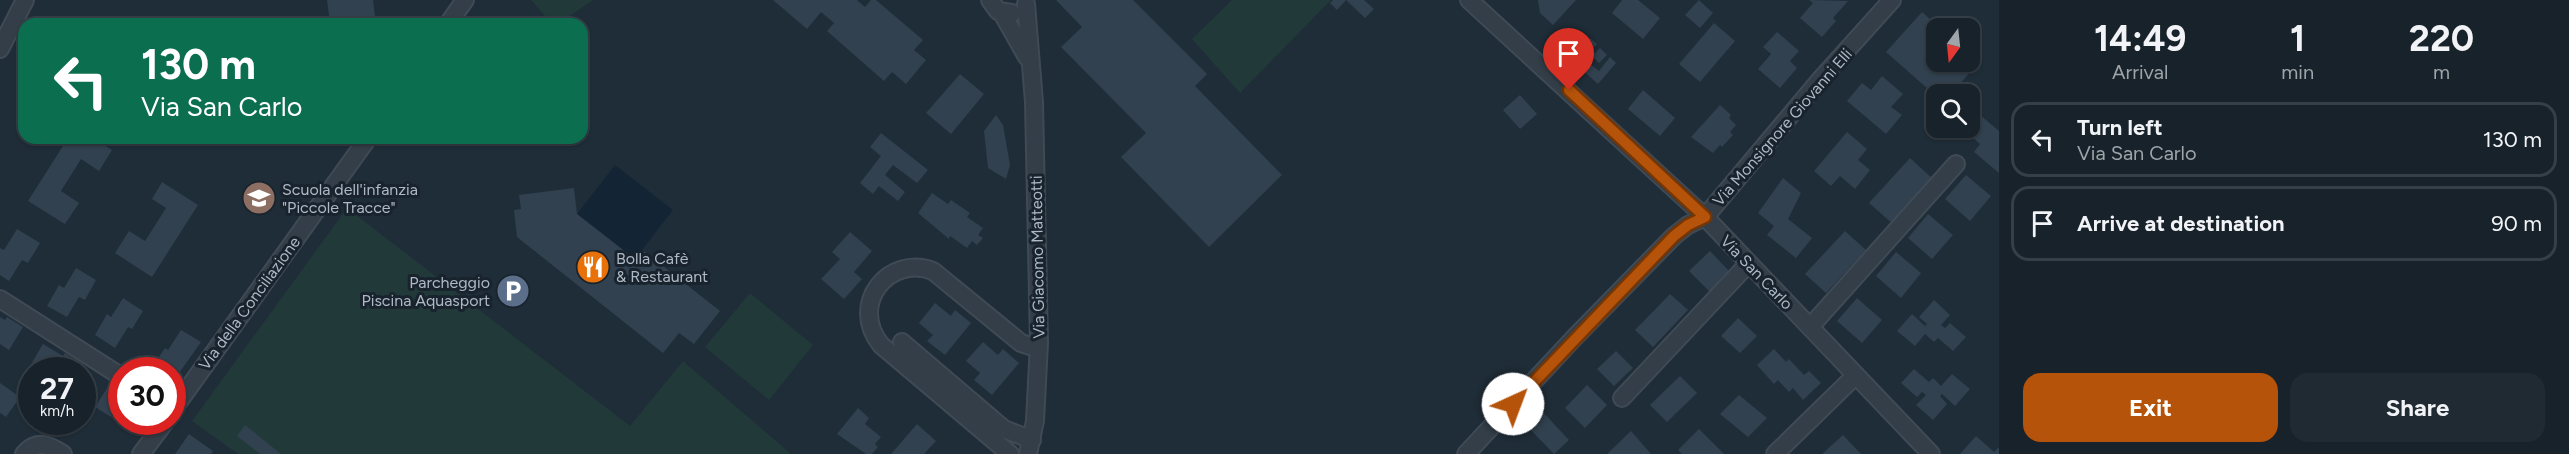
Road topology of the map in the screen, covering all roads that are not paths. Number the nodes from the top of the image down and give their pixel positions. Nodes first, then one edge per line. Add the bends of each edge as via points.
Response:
1 (465, 0) edge
2 (1470, 0) edge
3 (1892, 0) edge
4 (18, 2) edge
5 (1026, 2) edge
6 (992, 4) edge
7 (452, 18) edge
8 (0, 49) edge
9 (1029, 60) junction
10 (364, 144) edge
11 (1956, 164) dead end
12 (1705, 217) junction
13 (1749, 263) junction
14 (0, 299) edge
15 (1810, 327) junction
16 (902, 342) dead end
17 (1039, 343) junction
18 (108, 367) edge
19 (1856, 375) junction
20 (186, 392) edge
21 (1622, 398) dead end
22 (155, 435) edge
23 (1030, 447) edge
24 (24, 454) edge
25 (63, 454) edge
26 (141, 454) edge
27 (1010, 454) edge
28 (1466, 454) edge
29 (1775, 454) edge
30 (1931, 454) edge

1 - 7 street
2 - 12 street, Via San Carlo
3 - 12 street, Via Monsignore Giovanni Elli
4 - 8 street
5 - 6 street via 1016,12
5 - 9 street, Via Giacomo Matteotti
6 - 9 street, Via Giacomo Matteotti
9 - 17 street, Via Giacomo Matteotti via 1034,110
10 - 20 street, Via della Conciliazione
11 - 15 street
12 - 13 street, Via San Carlo
12 - 28 street, Via Monsignore Giovanni Elli via 1674,236
13 - 15 street, Via San Carlo
13 - 21 street
14 - 18 street
15 - 19 street, Via San Carlo
16 - 23 street
17 - 23 street, Via Giacomo Matteotti
17 - 27 street via 1021,343 923,267 885,278 867,312 871,333 880,345
19 - 29 street
19 - 30 street, Via San Carlo
22 - 26 street
24 - 25 street via 35,444 50,446

